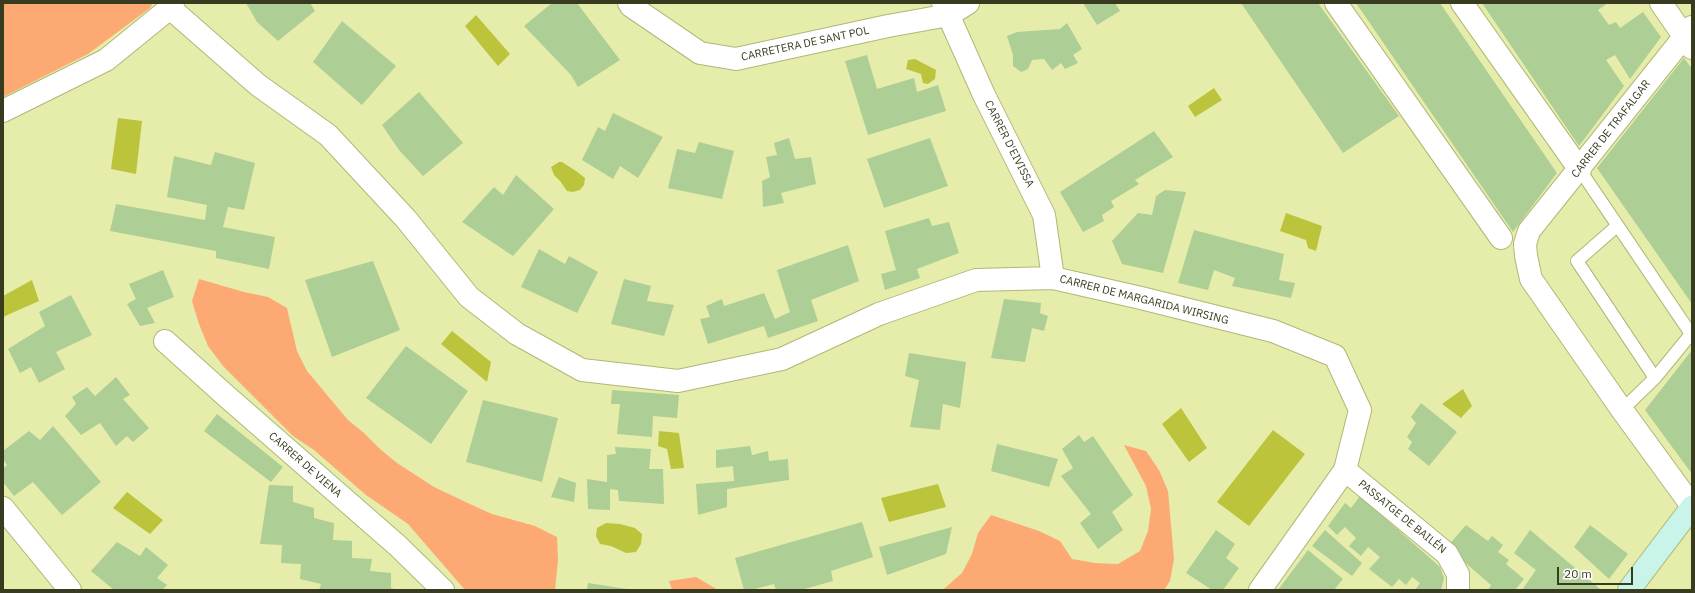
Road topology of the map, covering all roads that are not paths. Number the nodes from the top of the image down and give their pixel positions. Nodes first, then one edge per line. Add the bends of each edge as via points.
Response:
1 (629, 3) edge
2 (968, 3) edge
3 (1336, 3) edge
4 (1462, 3) edge
5 (1661, 3) edge
6 (171, 5) edge
7 (946, 9) edge
8 (1689, 37) edge
9 (3, 111) edge
10 (1580, 170) junction
11 (1617, 226) junction
12 (1501, 238) dead end
13 (1053, 278) junction
14 (165, 340) dead end
15 (1655, 378) junction
16 (1622, 410) junction
17 (1345, 470) junction
18 (1692, 506) edge
19 (3, 508) edge
20 (70, 590) edge
21 (443, 590) edge
22 (1260, 590) edge
23 (1458, 590) edge
24 (1629, 590) edge

1 - 7 street, CARRETERA DE SANT POL via 700,53 736,59 888,26
2 - 7 street, CARRETERA DE SANT POL
3 - 12 street
4 - 10 street
5 - 8 street
6 - 9 street via 106,60
6 - 13 street, CARRER DE MARGARIDA WIRSING via 258,85 328,135 406,219 469,297 517,334 582,370 678,381 782,359 879,314 976,280
7 - 13 street, CARRER D'EIVISSA via 984,95 1044,215
8 - 10 street, CARRER DE TRAFALGAR
10 - 11 lane
10 - 16 street, CARRER DE TRAFALGAR via 1529,231 1525,244 1526,256 1531,279
11 - 15 lane via 1691,334
11 - 15 lane via 1577,261
13 - 17 street, CARRER DE MARGARIDA WIRSING via 1273,331 1335,356 1360,410
14 - 21 street, CARRER DE VIENA via 398,546
15 - 16 lane
16 - 18 street
17 - 22 street
17 - 23 street, PASSATGE DE BAILÉN via 1447,554 1458,574
18 - 24 main road
19 - 20 street

